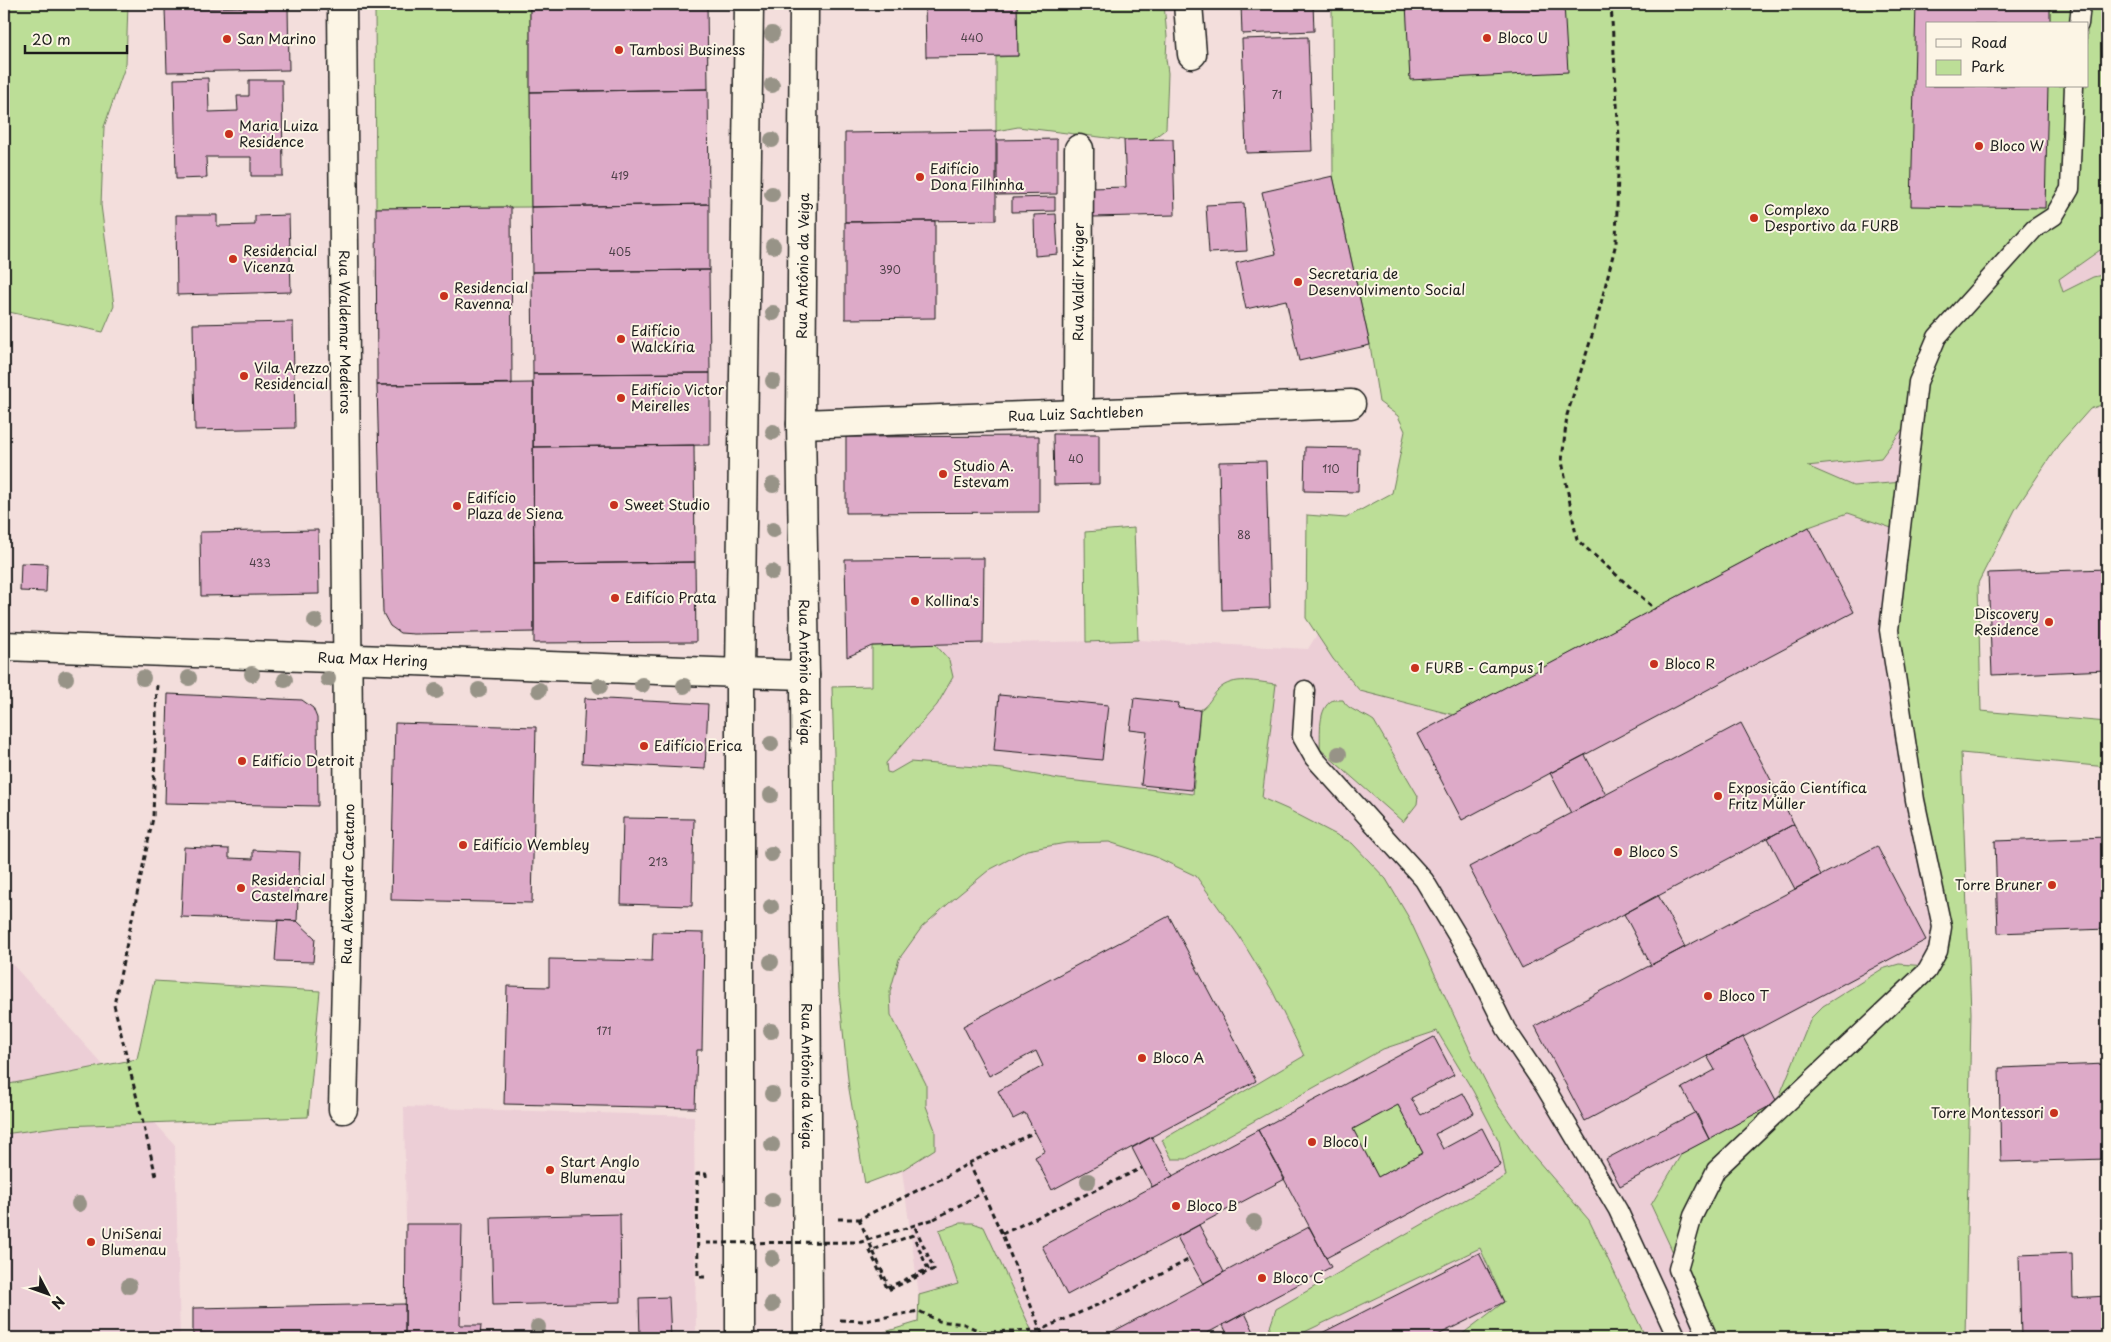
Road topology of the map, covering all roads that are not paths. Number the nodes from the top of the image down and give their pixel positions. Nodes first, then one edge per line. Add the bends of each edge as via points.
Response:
1 (342, 4) edge
2 (749, 4) edge
3 (804, 4) edge
4 (1188, 4) edge
5 (2081, 4) edge
6 (2080, 22) edge
7 (1192, 54) dead end
8 (2074, 88) edge
9 (1080, 149) dead end
10 (1352, 404) dead end
11 (1078, 414) junction
12 (801, 424) junction
13 (4, 646) edge
14 (348, 659) junction
15 (740, 673) junction
16 (805, 675) junction
17 (1305, 690) dead end
18 (343, 1109) dead end
19 (740, 1338) edge
20 (808, 1338) edge
21 (1677, 1338) edge
22 (1708, 1338) edge

1 - 14 main road, Rua Waldemar Medeiros
2 - 15 main road
3 - 12 main road, Rua Antônio da Veiga
4 - 7 main road
5 - 6 lane
8 - 22 lane via 2070,188 2054,216 2034,229 1937,337 1918,382 1889,630 1915,800 1942,927 1938,951 1927,971 1716,1170 1693,1216 1678,1269
9 - 11 main road, Rua Valdir Krüger
10 - 11 main road, Rua Luiz Sachtleben
11 - 12 main road, Rua Luiz Sachtleben
12 - 16 main road, Rua Antônio da Veiga
13 - 14 main road, Rua Max Hering
14 - 15 main road, Rua Max Hering
14 - 18 main road, Rua Alexandre Caetano via 349,852
15 - 16 main road, Rua Max Hering
15 - 19 main road
16 - 20 main road, Rua Antônio da Veiga
17 - 21 lane via 1302,736 1314,758 1424,880 1469,955 1506,1030 1618,1210

